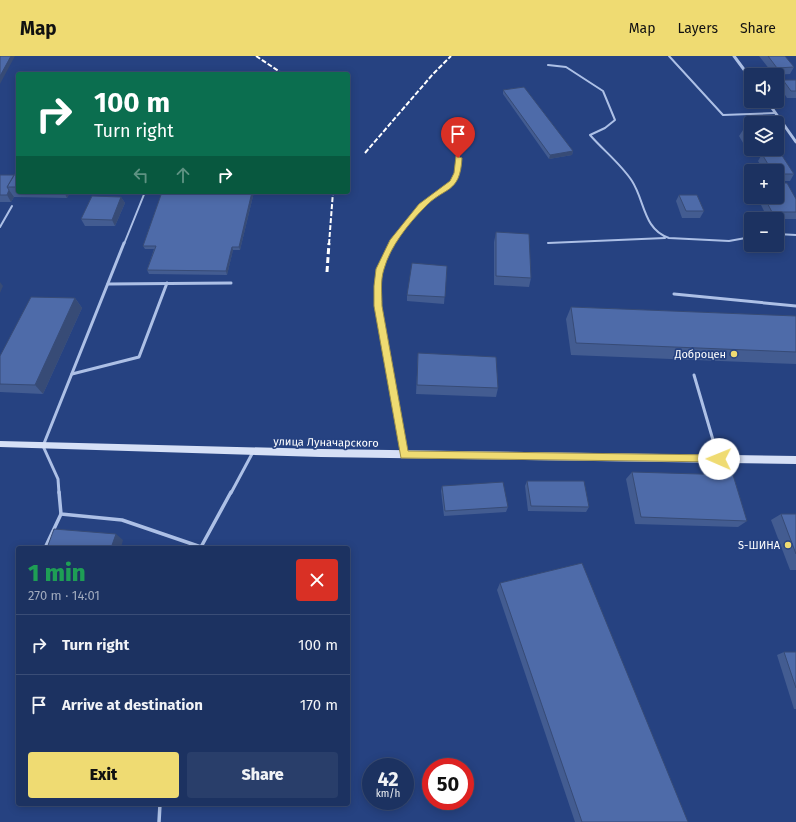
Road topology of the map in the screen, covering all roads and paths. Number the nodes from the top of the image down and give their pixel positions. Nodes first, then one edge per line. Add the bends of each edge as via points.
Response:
1 (669, 56) edge
2 (734, 56) edge
3 (548, 65) dead end
4 (744, 70) edge
5 (772, 108) edge
6 (775, 113) junction
7 (459, 142) dead end
8 (796, 142) edge
9 (144, 194) edge
10 (12, 206) dead end
11 (0, 227) edge
12 (784, 234) edge
13 (796, 235) edge
14 (669, 238) junction
15 (744, 238) edge
16 (548, 243) dead end
17 (167, 283) junction
18 (231, 283) dead end
19 (108, 284) junction
20 (674, 294) dead end
21 (796, 306) edge
22 (72, 374) junction
23 (694, 375) dead end
24 (0, 444) edge
25 (43, 446) junction
26 (253, 452) junction
27 (405, 455) junction
28 (719, 459) junction
29 (796, 460) edge
30 (61, 514) junction
31 (46, 546) edge
32 (194, 546) edge
33 (201, 546) edge
34 (160, 806) edge
35 (159, 822) edge

1 - 6 lane via 723,116
2 - 4 street
3 - 14 lane via 566,67 603,91 615,120 590,135 632,181 653,229 660,236
5 - 6 street
6 - 8 street
7 - 27 lane via 458,173 453,183 422,205 394,240 380,269 378,306
9 - 19 lane
10 - 11 lane
12 - 13 lane
14 - 15 lane via 729,241
14 - 16 lane
17 - 18 lane
17 - 19 lane
17 - 22 lane via 139,357
19 - 22 lane
20 - 21 lane
22 - 25 lane
23 - 28 lane
24 - 25 main road, улица Луначарского
25 - 26 main road, улица Луначарского
25 - 30 lane via 58,479
26 - 27 main road, улица Луначарского
26 - 33 lane
27 - 28 main road, улица Луначарского
28 - 29 main road, улица Луначарского
30 - 31 lane
30 - 32 lane via 122,520
34 - 35 lane

